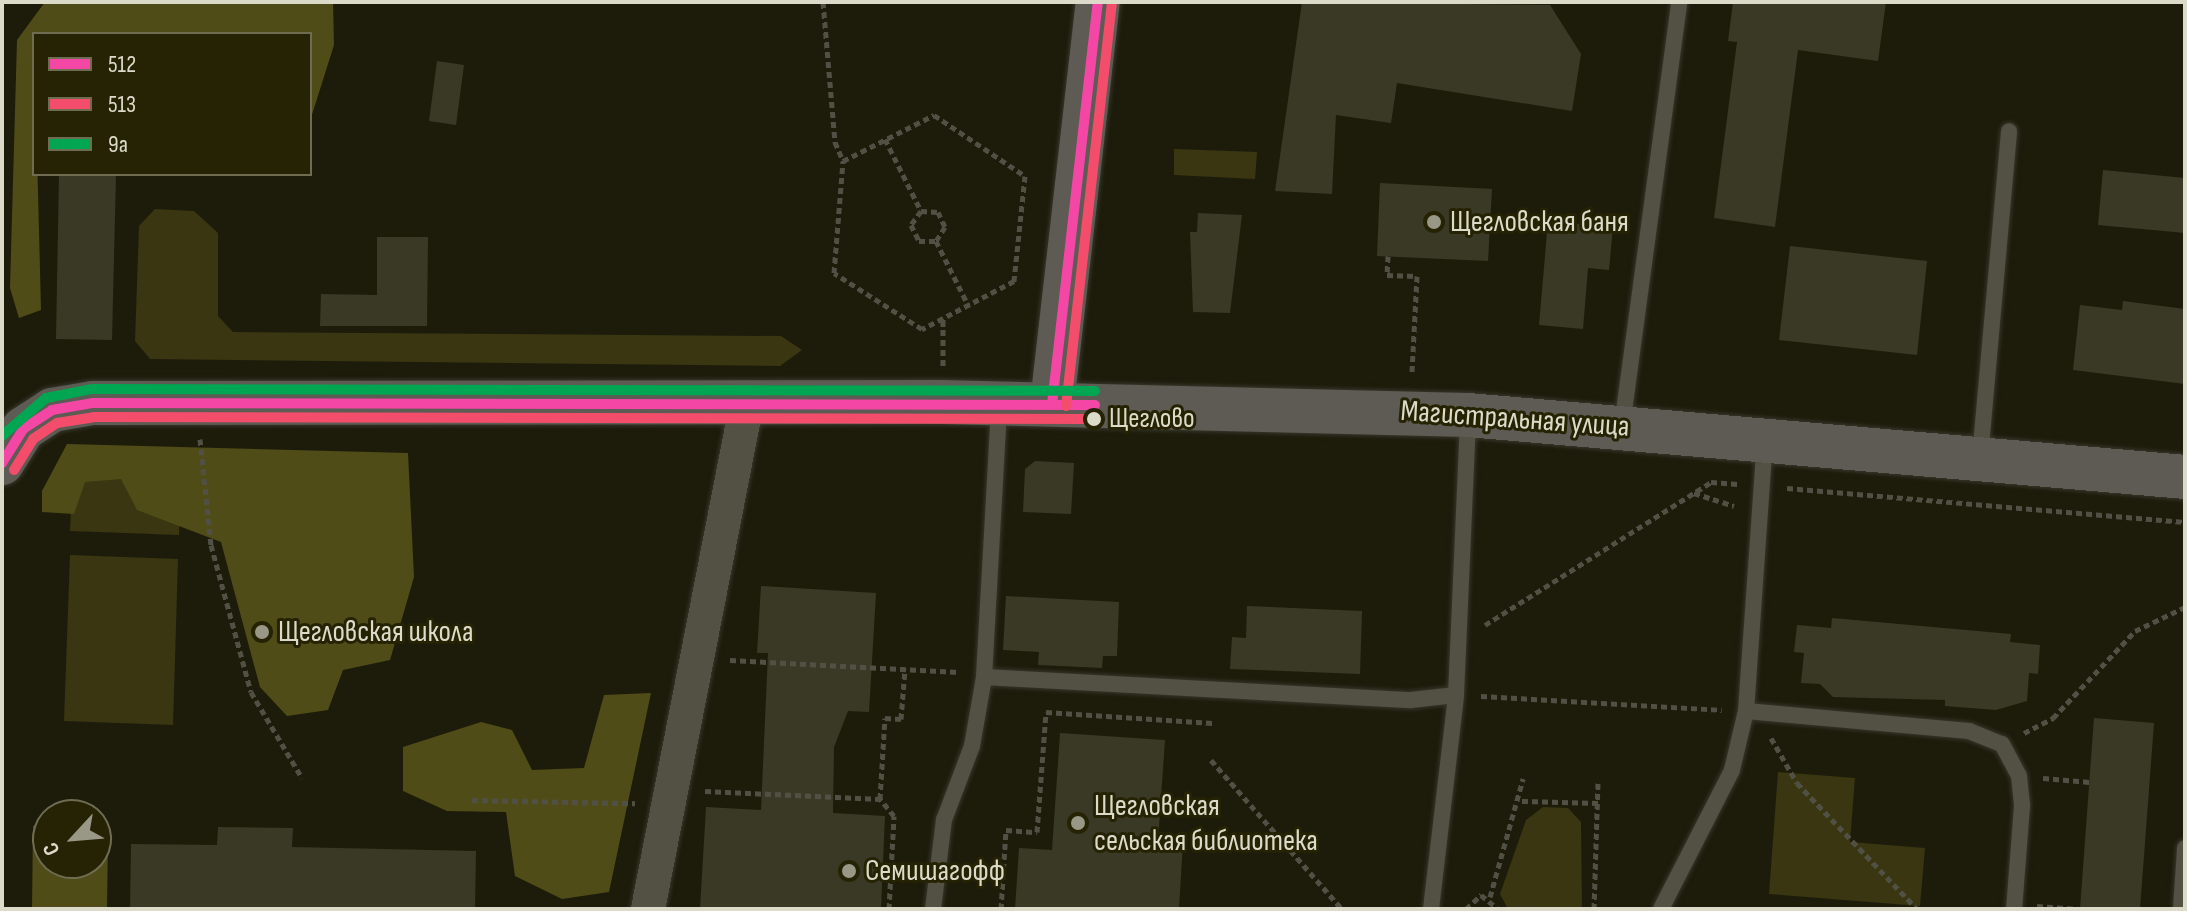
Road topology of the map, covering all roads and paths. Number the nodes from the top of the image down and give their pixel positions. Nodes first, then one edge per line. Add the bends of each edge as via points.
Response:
1 (823, 2) edge
2 (1098, 2) edge
3 (1679, 2) edge
4 (2009, 131) dead end
5 (885, 139) junction
6 (843, 161) junction
7 (921, 211) junction
8 (936, 241) junction
9 (1388, 256) dead end
10 (968, 305) junction
11 (943, 319) junction
12 (943, 371) dead end
13 (1412, 372) dead end
14 (747, 402) junction
15 (999, 403) junction
16 (1052, 404) junction
17 (1468, 415) junction
18 (1622, 426) junction
19 (9, 434) edge
20 (200, 436) dead end
21 (1765, 439) junction
22 (1980, 458) junction
23 (2185, 477) edge
24 (1762, 486) junction
25 (1693, 493) junction
26 (1747, 509) dead end
27 (2185, 522) edge
28 (2185, 607) edge
29 (1458, 642) junction
30 (697, 659) junction
31 (905, 669) junction
32 (984, 677) junction
33 (1456, 695) junction
34 (1751, 712) junction
35 (1213, 723) dead end
36 (2002, 744) junction
37 (1211, 760) dead end
38 (2019, 776) junction
39 (302, 778) dead end
40 (1523, 779) dead end
41 (1598, 781) dead end
42 (2090, 782) dead end
43 (704, 791) dead end
44 (880, 799) junction
45 (472, 800) dead end
46 (1522, 801) junction
47 (640, 803) dead end
48 (1598, 803) junction
49 (2185, 848) edge
50 (1490, 897) junction
51 (2014, 907) edge
52 (648, 909) edge
53 (889, 909) edge
54 (933, 909) edge
55 (1001, 909) edge
56 (1342, 909) edge
57 (1431, 909) edge
58 (1466, 909) edge
59 (1498, 909) edge
60 (1594, 909) edge
61 (1661, 909) edge
62 (1917, 909) edge
63 (2080, 909) edge
64 (2181, 909) edge

1 - 6 path via 835,142
2 - 16 main road
3 - 18 lane
4 - 22 lane
5 - 6 path
5 - 7 path
5 - 10 path via 934,115 1025,176 1014,281
6 - 11 path via 834,273 922,329
7 - 8 path via 938,212 945,227
7 - 8 path via 911,225 919,241
8 - 10 path
9 - 13 path via 1387,275 1417,276
10 - 11 path
11 - 12 path
14 - 15 main road, Магистральная улица
14 - 19 main road, Магистральная улица via 93,403 52,410
14 - 30 street
15 - 16 main road, Магистральная улица
15 - 32 lane
16 - 17 main road, Магистральная улица
17 - 18 main road, Магистральная улица
17 - 29 lane
18 - 21 main road, Магистральная улица
20 - 39 path via 211,545 251,692
21 - 22 main road, Магистральная улица
21 - 24 lane
22 - 23 main road, Магистральная улица
24 - 25 path via 1711,482
24 - 27 path
24 - 34 lane
25 - 26 path
25 - 29 path
28 - 36 path via 2135,631 2053,718
29 - 33 lane
30 - 31 path
30 - 52 street
31 - 32 path
31 - 44 path via 901,719 885,718
32 - 33 lane via 1411,700
32 - 54 lane via 972,746 944,820
33 - 34 path
33 - 57 lane
34 - 36 lane via 1969,731
34 - 61 lane via 1732,770
34 - 62 path via 1797,783
35 - 55 path via 1046,712 1037,832 1006,830
36 - 38 lane
37 - 56 path
38 - 42 path
38 - 51 lane
40 - 46 path
41 - 48 path
43 - 44 path
44 - 53 path via 894,816
45 - 47 path
46 - 48 path
46 - 50 path
48 - 60 path
49 - 64 lane
50 - 58 path via 1473,898
50 - 59 path
51 - 63 path

